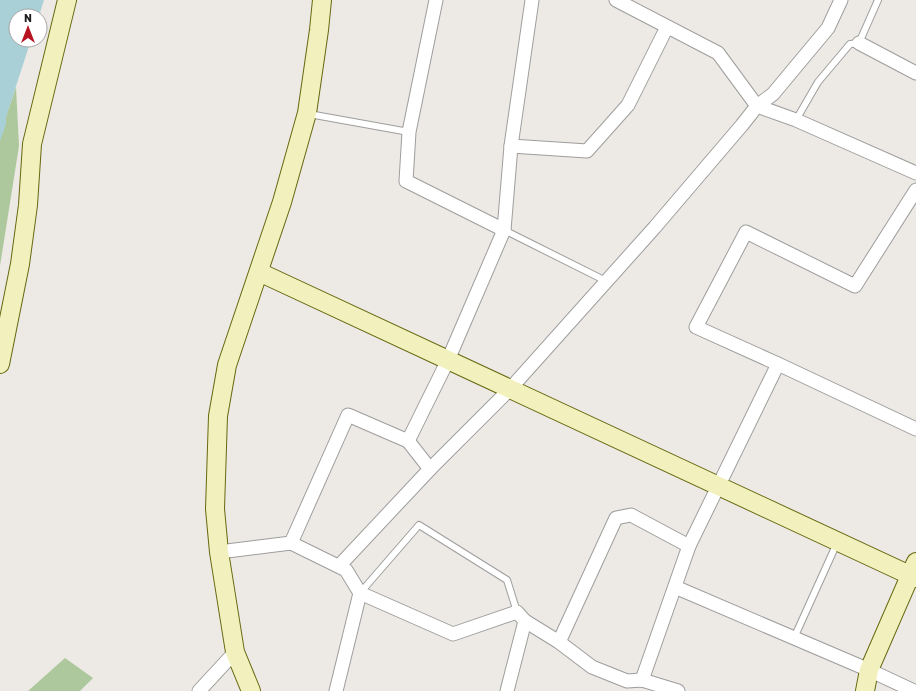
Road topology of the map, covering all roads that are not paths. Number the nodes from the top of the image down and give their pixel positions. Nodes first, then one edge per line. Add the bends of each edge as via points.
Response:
1 (67, 0) edge
2 (322, 0) edge
3 (436, 0) edge
4 (532, 0) edge
5 (617, 0) edge
6 (841, 0) edge
7 (878, 0) edge
8 (667, 27) junction
9 (859, 43) junction
10 (916, 73) edge
11 (757, 106) junction
12 (307, 113) junction
13 (796, 120) junction
14 (410, 132) junction
15 (511, 146) junction
16 (916, 172) edge
17 (916, 190) edge
18 (504, 230) junction
19 (259, 272) junction
20 (606, 282) junction
21 (448, 360) junction
22 (0, 364) edge
23 (778, 364) junction
24 (510, 389) junction
25 (916, 429) edge
26 (408, 441) junction
27 (430, 469) junction
28 (718, 486) junction
29 (837, 542) junction
30 (291, 543) junction
31 (689, 546) junction
32 (219, 552) junction
33 (339, 566) junction
34 (914, 572) edge
35 (674, 587) junction
36 (360, 593) junction
37 (521, 617) junction
38 (794, 638) junction
39 (559, 642) junction
40 (235, 652) junction
41 (869, 670) junction
42 (642, 680) junction
43 (663, 688) edge
44 (199, 691) edge
45 (251, 691) edge
46 (336, 691) edge
47 (507, 691) edge
48 (678, 691) edge
49 (865, 691) edge
50 (914, 691) edge

1 - 22 street via 32,144 28,205 20,264
2 - 12 street
3 - 14 street
4 - 15 street
5 - 8 street
6 - 11 street via 828,28 772,94
7 - 9 lane
8 - 11 street via 718,53
8 - 15 street via 628,104 587,151
9 - 10 street
9 - 13 lane via 850,44 818,82
11 - 13 street
11 - 20 street
12 - 14 lane
12 - 19 street
13 - 16 street
14 - 18 street via 406,181
15 - 18 street
17 - 23 street via 855,286 746,232 696,328
18 - 20 lane
18 - 21 street
19 - 21 street
19 - 32 street via 227,365 218,416 215,509
20 - 24 street
21 - 24 street
21 - 26 street
23 - 25 street
23 - 28 street
24 - 27 street
24 - 28 street
26 - 27 street
26 - 30 street via 348,415
27 - 33 street
28 - 29 street
28 - 31 street
29 - 34 street
29 - 38 lane
30 - 32 street
30 - 33 street
31 - 35 street
31 - 39 street via 630,514 616,518
32 - 40 street
33 - 36 street via 346,570
34 - 41 street
35 - 38 street
35 - 42 street
36 - 37 street via 453,634
36 - 37 lane via 419,525 507,580
36 - 46 street
37 - 39 street
37 - 47 street
38 - 41 street
39 - 42 street via 592,667 627,681
40 - 44 street
40 - 45 street
41 - 49 street
41 - 50 street
42 - 43 street
43 - 48 street

